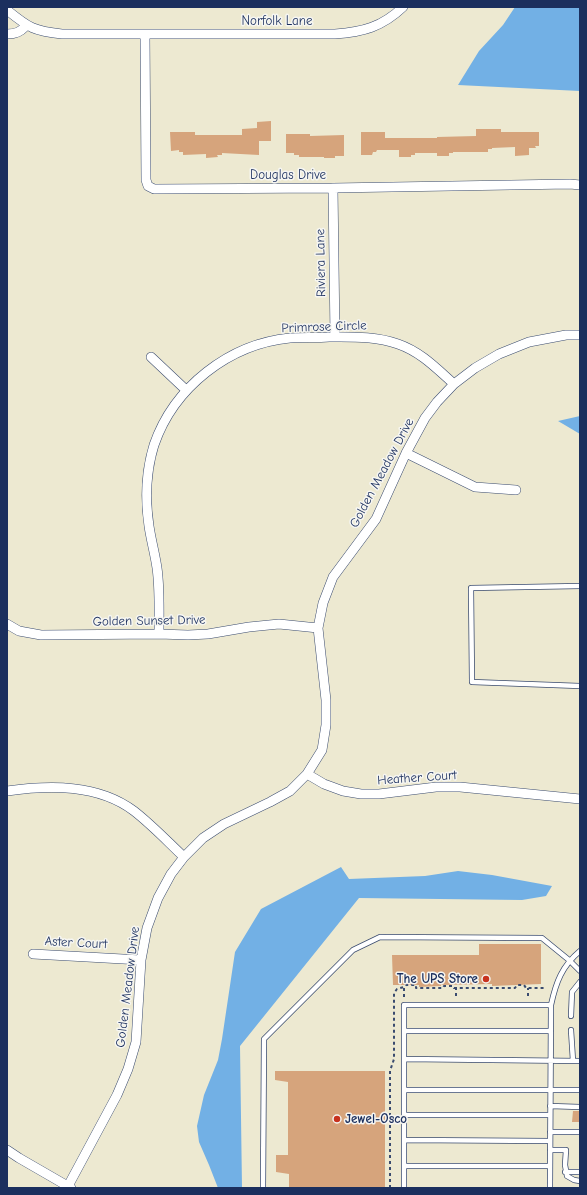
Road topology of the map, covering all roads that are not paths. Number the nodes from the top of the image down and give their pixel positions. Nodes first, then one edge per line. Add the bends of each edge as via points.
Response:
1 (403, 7) edge
2 (7, 10) edge
3 (26, 26) junction
4 (7, 34) edge
5 (145, 34) junction
6 (580, 185) edge
7 (333, 188) junction
8 (580, 335) edge
9 (335, 337) junction
10 (151, 357) dead end
11 (454, 384) junction
12 (186, 390) junction
13 (406, 453) junction
14 (516, 490) dead end
15 (580, 586) edge
16 (7, 624) edge
17 (318, 628) junction
18 (159, 634) junction
19 (580, 686) edge
20 (307, 774) junction
21 (7, 791) edge
22 (580, 799) edge
23 (184, 857) junction
24 (580, 951) edge
25 (33, 954) dead end
26 (141, 960) junction
27 (569, 960) junction
28 (580, 972) edge
29 (580, 982) edge
30 (551, 1005) junction
31 (571, 1016) dead end
32 (551, 1030) junction
33 (571, 1030) dead end
34 (404, 1031) junction
35 (404, 1060) junction
36 (550, 1060) junction
37 (573, 1061) junction
38 (580, 1061) edge
39 (404, 1090) junction
40 (580, 1090) edge
41 (550, 1091) junction
42 (550, 1106) junction
43 (580, 1107) edge
44 (404, 1115) junction
45 (550, 1115) junction
46 (550, 1132) junction
47 (580, 1132) edge
48 (404, 1140) junction
49 (550, 1141) junction
50 (7, 1150) edge
51 (550, 1150) junction
52 (404, 1166) junction
53 (550, 1166) junction
54 (565, 1172) junction
55 (580, 1172) edge
56 (580, 1181) edge
57 (69, 1187) edge
58 (263, 1188) edge
59 (404, 1188) edge
60 (550, 1188) edge

1 - 5 street, Norfolk Lane via 377,26 356,33
2 - 3 street
3 - 4 street via 19,32
3 - 5 street, Norfolk Lane via 42,32 62,34
5 - 7 street, Douglas Drive via 145,170 148,186 154,189
6 - 7 street, Douglas Drive
7 - 9 street, Riviera Lane
8 - 11 street, Golden Meadow Drive via 545,339 515,348 486,361
9 - 11 street, Primrose Circle via 373,338 398,344 422,356
9 - 12 street, Primrose Circle via 289,338 255,346 232,355 208,370
10 - 12 street
11 - 13 street, Golden Meadow Drive via 425,418
12 - 18 street, Primrose Circle via 167,417 154,445 148,474 146,498 157,568
13 - 14 street via 475,487
13 - 17 street, Golden Meadow Drive via 376,519 333,577 323,603
15 - 19 lane via 471,588 472,682
16 - 18 street, Golden Sunset Drive via 19,631 41,636
17 - 18 street, Golden Sunset Drive via 279,624 208,634
17 - 20 street, Golden Meadow Drive via 326,700 326,725 322,750
20 - 22 street, Heather Court via 324,784 361,794 460,787
20 - 23 street, Golden Meadow Drive via 290,790 224,824 203,838
21 - 23 street via 64,787 92,791 113,798 134,811
23 - 26 street, Golden Meadow Drive via 158,898 146,928
24 - 27 lane
25 - 26 street, Aster Court
26 - 57 street, Golden Meadow Drive via 136,1042 128,1069
27 - 28 lane
27 - 30 lane via 555,985
27 - 58 lane via 542,938 380,937 353,950 264,1039
29 - 31 lane via 572,992
30 - 32 lane
30 - 34 lane via 404,1005
32 - 34 lane
32 - 36 lane
33 - 37 lane
34 - 35 lane
35 - 36 lane
35 - 39 lane
36 - 37 lane
36 - 41 lane
37 - 38 lane
39 - 41 lane
39 - 44 lane
40 - 41 lane
41 - 42 lane
42 - 43 lane
42 - 45 lane
44 - 45 lane
44 - 48 lane
45 - 46 lane
46 - 47 lane
46 - 49 lane
48 - 49 lane
48 - 52 lane
49 - 51 lane
50 - 57 street
51 - 53 lane
51 - 54 lane via 566,1150
52 - 53 lane
52 - 59 lane
53 - 60 lane
54 - 55 lane
54 - 56 lane via 567,1176

